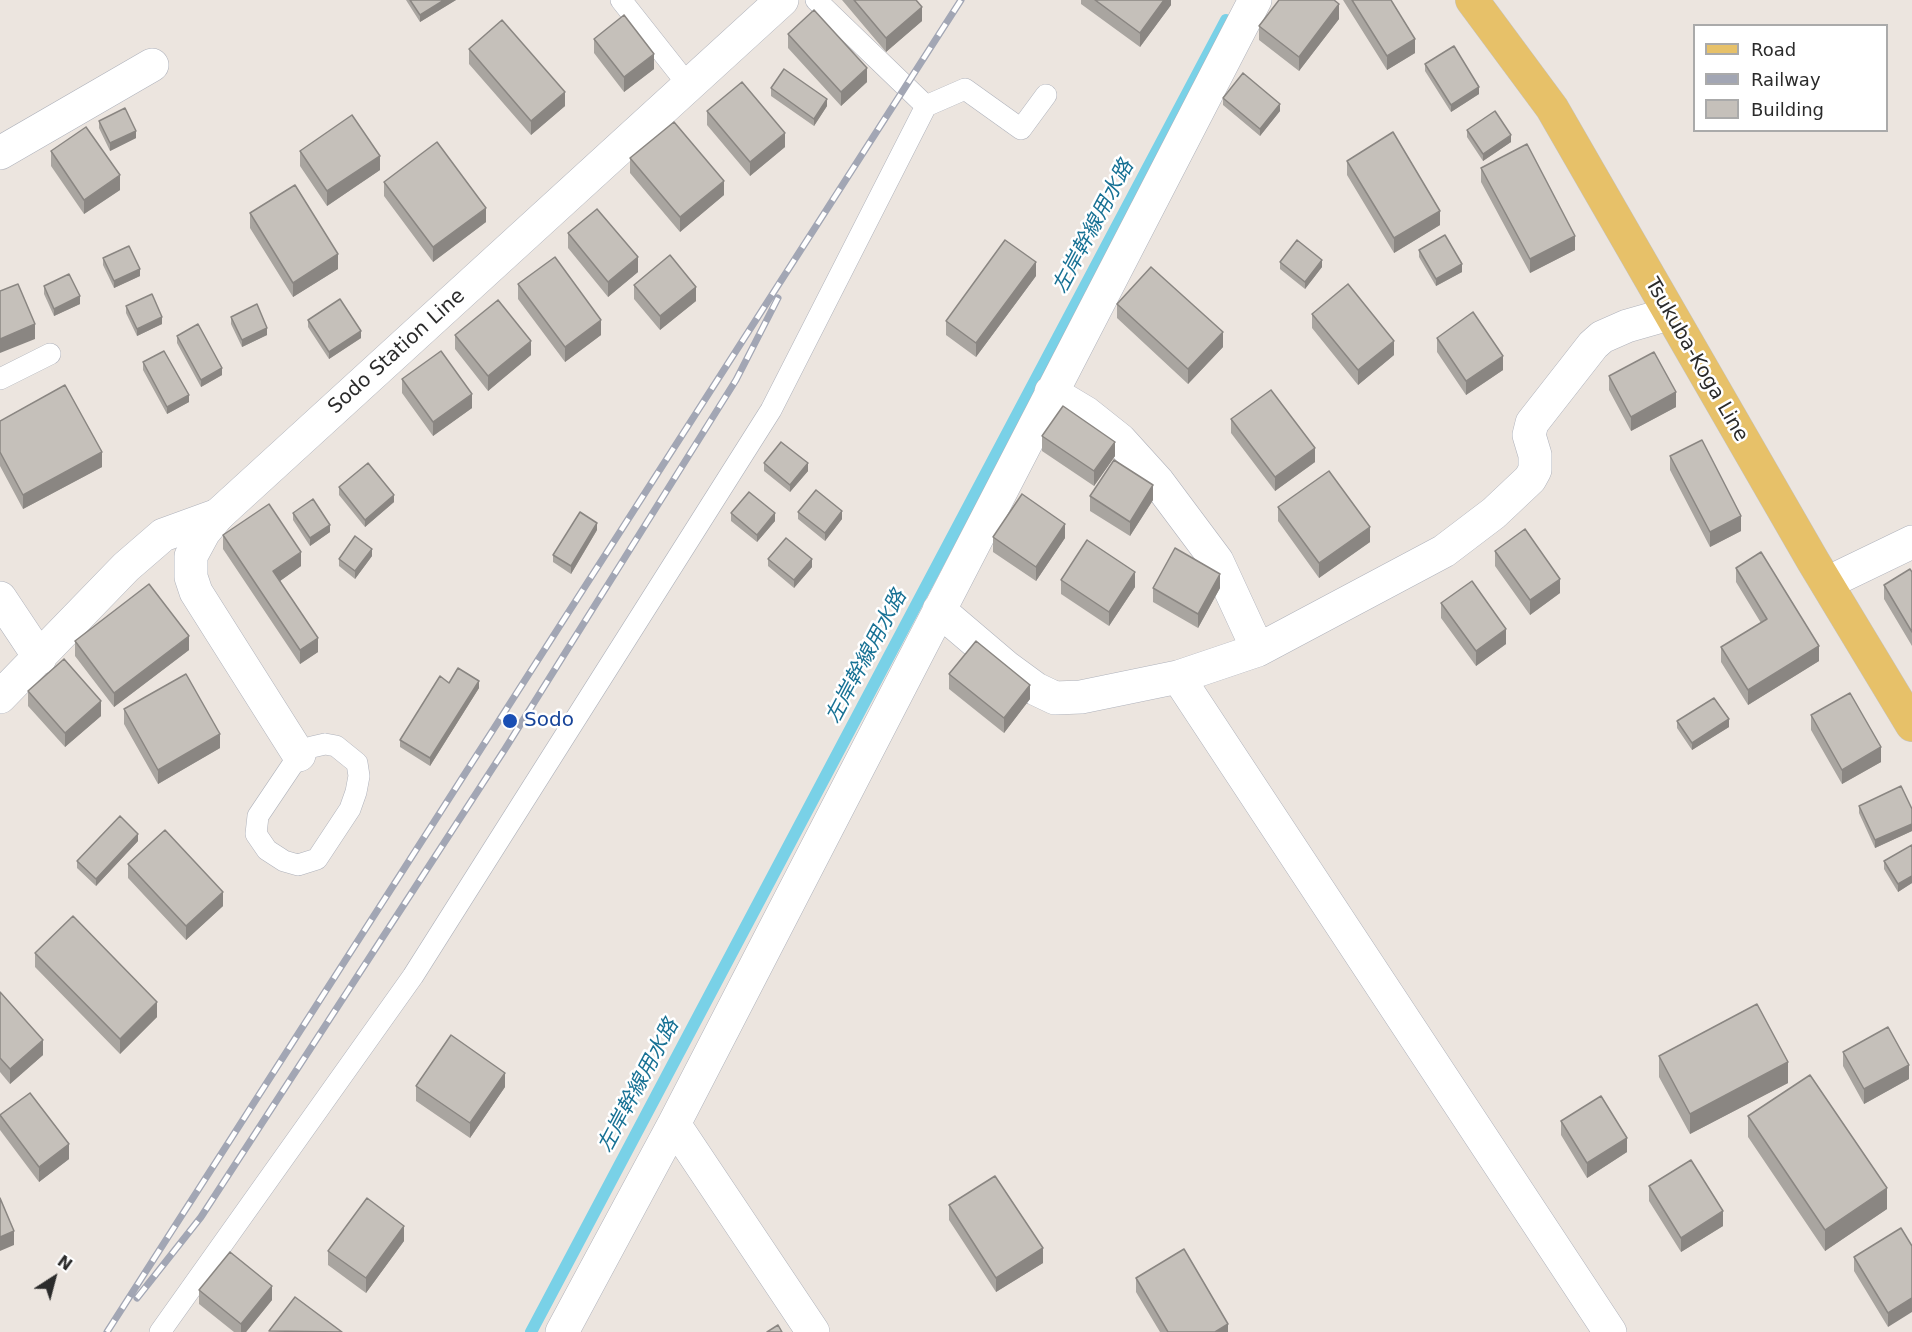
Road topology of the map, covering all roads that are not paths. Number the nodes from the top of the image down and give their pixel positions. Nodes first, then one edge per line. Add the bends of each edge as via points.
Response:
1 (621, 0) edge
2 (782, 0) edge
3 (816, 0) edge
4 (1255, 0) edge
5 (1472, 0) edge
6 (152, 65) dead end
7 (688, 86) junction
8 (1046, 94) dead end
9 (926, 106) junction
10 (0, 153) edge
11 (1669, 314) junction
12 (50, 354) dead end
13 (0, 379) edge
14 (1051, 392) junction
15 (218, 515) junction
16 (1912, 542) edge
17 (1827, 583) junction
18 (0, 598) edge
19 (939, 610) junction
20 (1258, 650) junction
21 (40, 658) junction
22 (1178, 677) junction
23 (0, 697) edge
24 (1912, 725) edge
25 (299, 755) junction
26 (674, 1124) junction
27 (160, 1332) edge
28 (562, 1332) edge
29 (813, 1332) edge
30 (1610, 1332) edge

1 - 7 lane
2 - 7 street, Sodo Station Line
3 - 9 lane
4 - 14 street
5 - 11 main road, Tsukuba-Koga Line via 1552,108
6 - 10 street
7 - 15 street, Sodo Station Line
8 - 9 lane via 1021,129 965,89
9 - 27 lane via 771,410 413,976
11 - 17 main road, Tsukuba-Koga Line
11 - 20 street via 1627,326 1593,345 1532,423 1529,435 1535,455 1530,479 1494,513 1444,551
12 - 13 lane
14 - 19 street
14 - 20 street via 1120,440 1158,482 1217,561
15 - 21 street via 163,535 126,567
15 - 25 street, Sodo Station Line via 191,556 196,592
16 - 17 street
17 - 24 main road, Tsukuba-Koga Line
18 - 21 street
19 - 22 street via 1006,667 1055,698 1082,697
19 - 26 street
20 - 22 street
21 - 23 street
22 - 30 street
25 - 25 lane via 312,747 336,746 357,763 359,776 350,809 338,829 317,859 298,865 267,850 256,834 258,816 266,800
26 - 28 street
26 - 29 street

